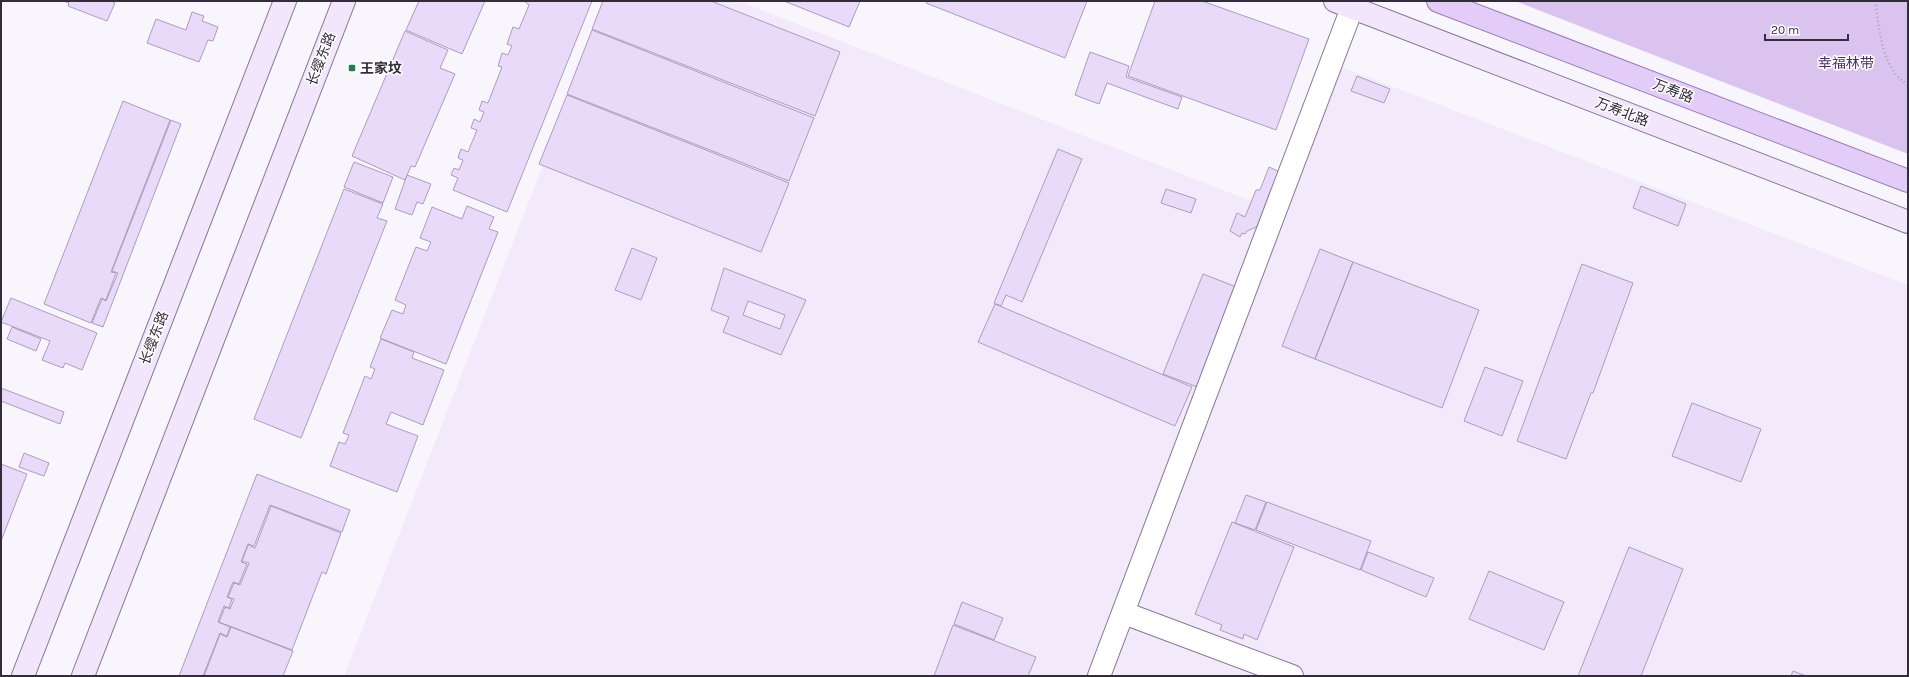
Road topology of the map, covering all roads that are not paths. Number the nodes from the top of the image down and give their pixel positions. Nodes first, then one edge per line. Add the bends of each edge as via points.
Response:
1 (285, 1) edge
2 (344, 1) edge
3 (1438, 1) edge
4 (1344, 4) edge
5 (1908, 180) edge
6 (1908, 222) edge
7 (1124, 613) junction
8 (23, 676) edge
9 (83, 676) edge
10 (1099, 676) edge
11 (1292, 676) edge

1 - 8 main road, 长缨东路
2 - 9 main road, 长缨东路
3 - 5 main road, 万寿路
4 - 6 main road, 万寿北路
4 - 7 street
7 - 10 street
7 - 11 street

